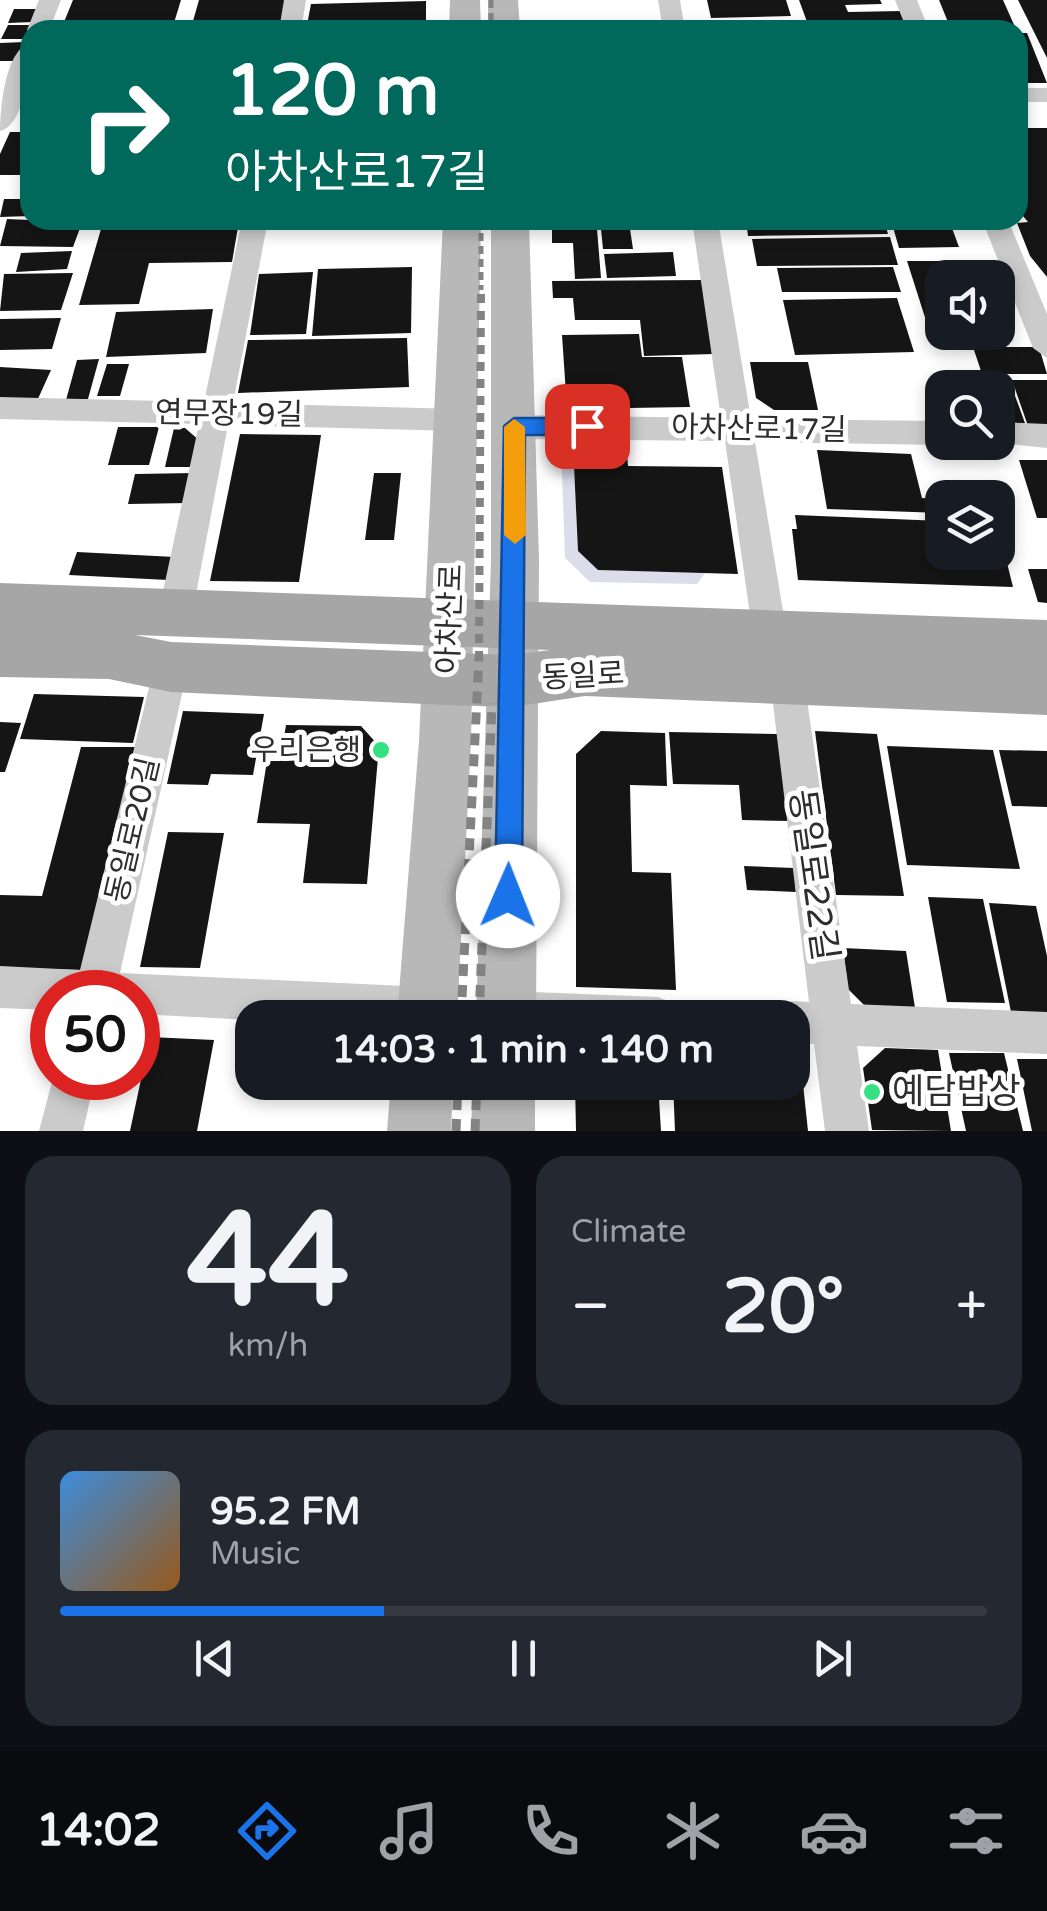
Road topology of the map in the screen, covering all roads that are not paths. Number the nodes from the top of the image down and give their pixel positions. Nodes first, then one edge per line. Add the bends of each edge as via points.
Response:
1 (20, 74) edge
2 (2, 116) edge
3 (253, 230) edge
4 (462, 230) edge
5 (510, 230) edge
6 (706, 230) edge
7 (999, 230) edge
8 (1047, 348) edge
9 (0, 408) edge
10 (216, 414) junction
11 (458, 420) junction
12 (514, 426) junction
13 (736, 428) junction
14 (925, 433) edge
15 (1015, 435) edge
16 (1047, 436) edge
17 (0, 606) edge
18 (176, 610) junction
19 (450, 621) junction
20 (514, 623) junction
21 (1047, 646) edge
22 (768, 649) junction
23 (0, 652) edge
24 (171, 667) junction
25 (447, 679) junction
26 (512, 681) junction
27 (1047, 690) edge
28 (119, 970) edge
29 (0, 986) edge
30 (30, 988) edge
31 (160, 995) edge
32 (235, 1000) edge
33 (428, 1000) edge
34 (506, 1000) edge
35 (813, 1023) edge
36 (1047, 1034) edge
37 (69, 1100) edge
38 (421, 1100) edge
39 (503, 1100) edge
40 (61, 1131) edge
41 (419, 1131) edge
42 (502, 1131) edge
43 (847, 1131) edge

1 - 2 street
3 - 10 street
4 - 11 main road, 아차산로
5 - 12 main road
6 - 13 street, 동일로22길
7 - 8 street
9 - 10 street, 연무장19길
10 - 11 street, 연무장19길
10 - 18 street
11 - 19 main road, 아차산로
12 - 13 street, 아차산로17길
12 - 20 main road
13 - 14 street, 아차산로17길
13 - 22 street, 동일로22길
15 - 16 street
17 - 18 main road, 동일로
18 - 19 main road, 동일로
19 - 20 main road, 동일로
19 - 25 main road, 아차산로
20 - 22 main road, 동일로
20 - 26 main road
21 - 22 main road, 동일로
22 - 26 main road, 동일로 via 698,676 585,672
22 - 27 main road, 동일로
22 - 35 street, 동일로22길
23 - 24 main road, 동일로 via 109,654
24 - 25 main road, 동일로
24 - 28 street, 동일로20길
25 - 26 main road, 동일로
25 - 33 main road, 아차산로
26 - 34 main road
29 - 30 street
31 - 32 street
35 - 36 street
35 - 43 street, 동일로22길
37 - 40 street
38 - 41 main road
39 - 42 main road

